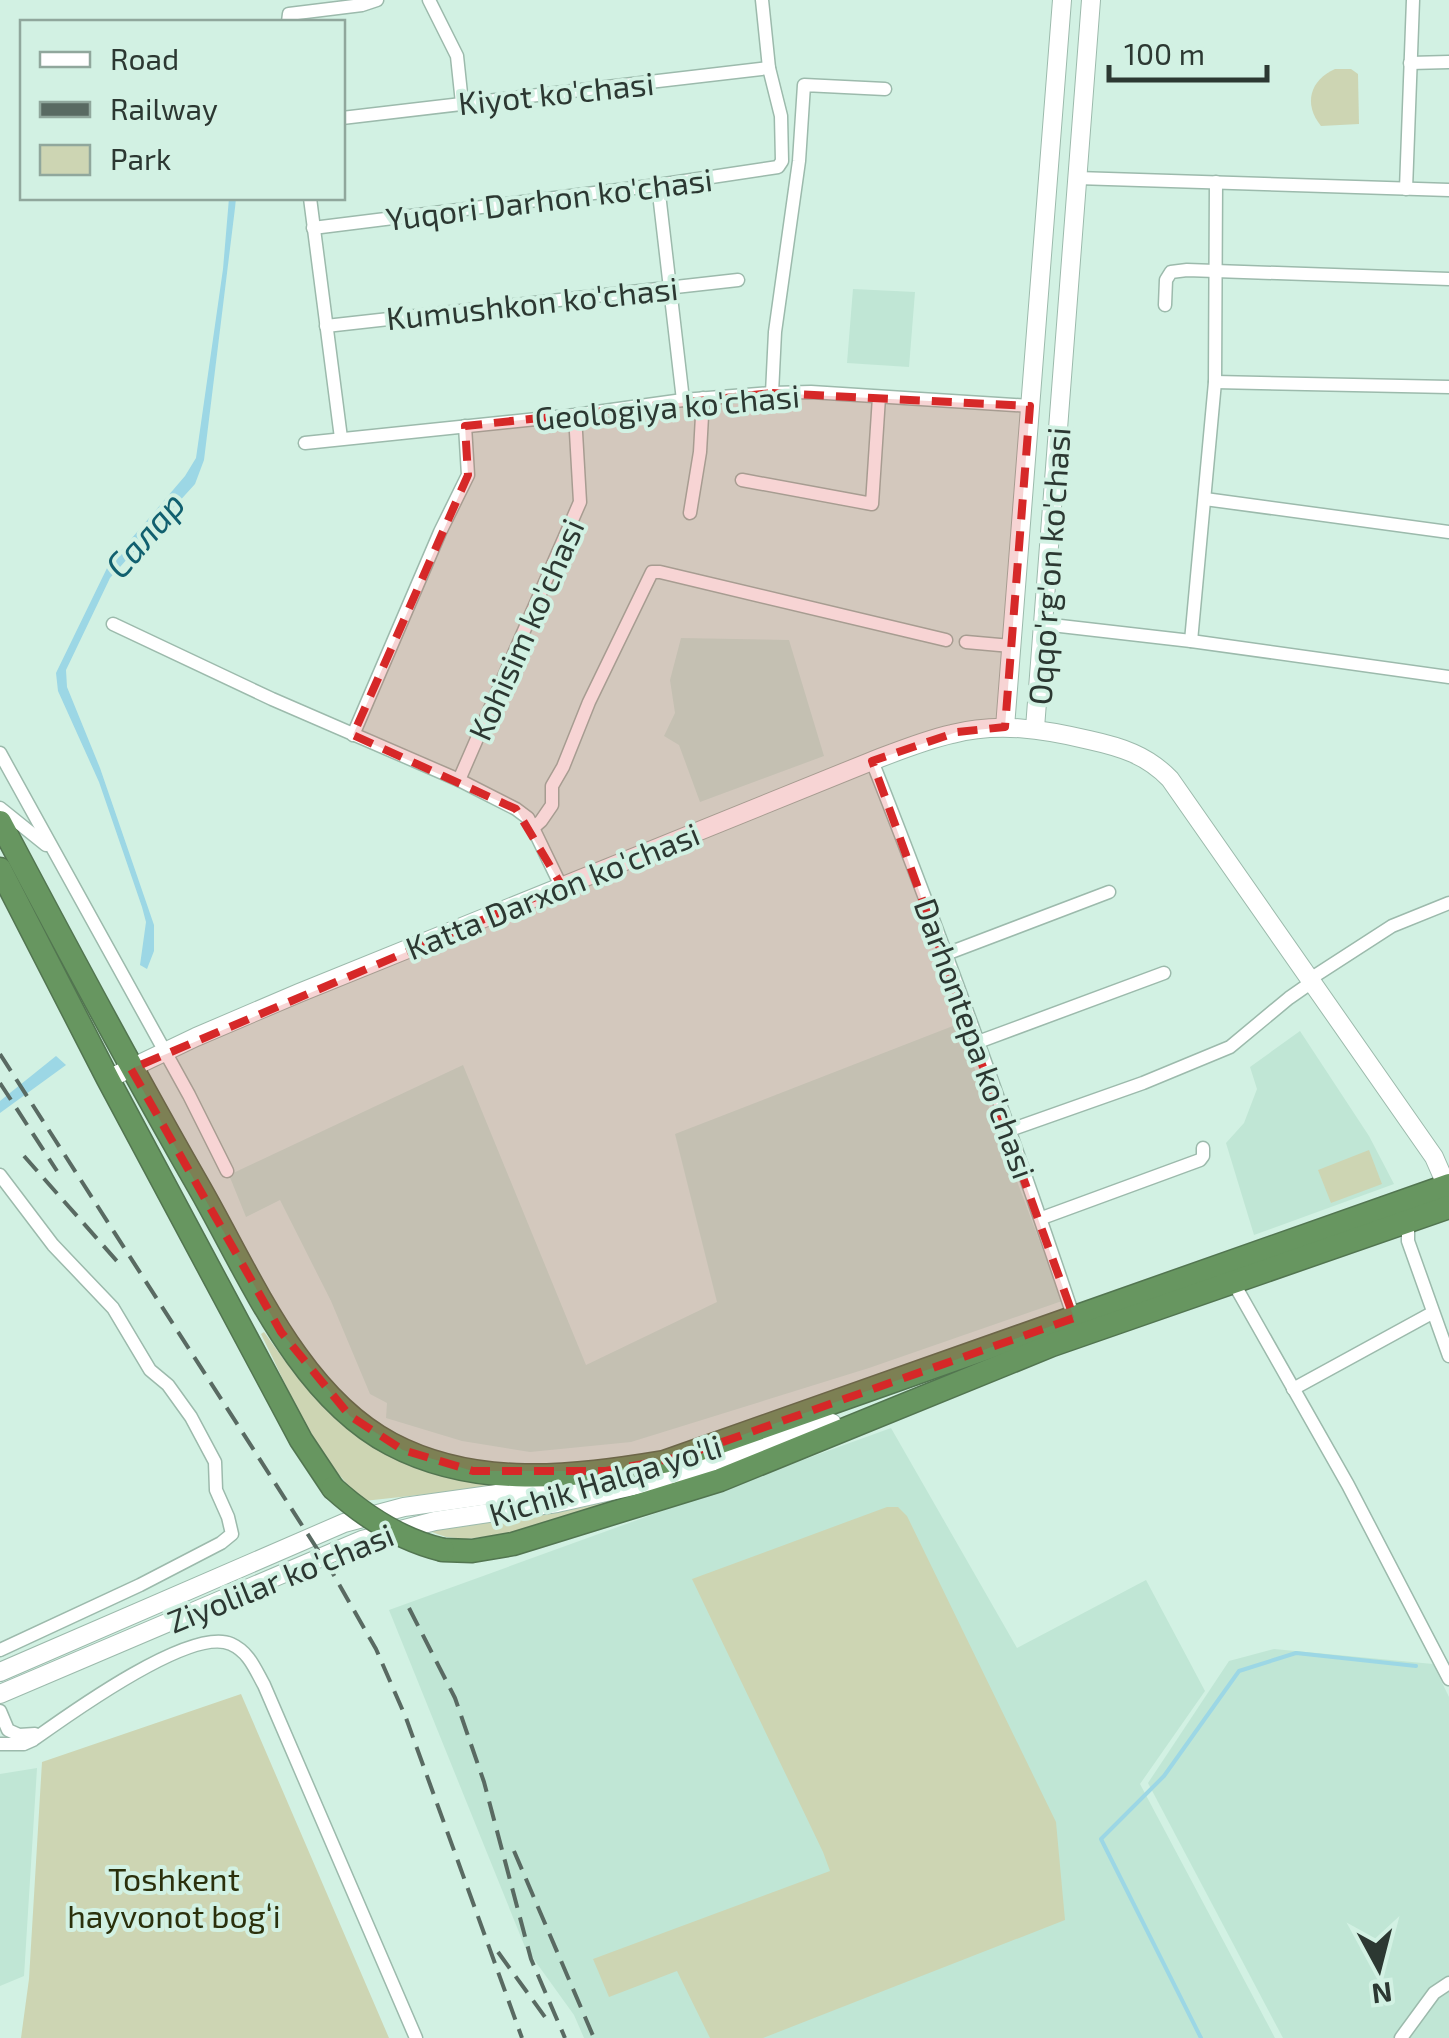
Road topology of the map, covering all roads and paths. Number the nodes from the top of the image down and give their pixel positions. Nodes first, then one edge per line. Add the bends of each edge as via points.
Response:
1 (378, 0) edge
2 (429, 0) edge
3 (762, 0) edge
4 (1062, 0) edge
5 (1091, 0) edge
6 (1412, 0) edge
7 (288, 20) edge
8 (1410, 62) junction
9 (1449, 62) edge
10 (769, 68) junction
11 (885, 89) dead end
12 (462, 103) junction
13 (345, 118) edge
14 (1048, 177) junction
15 (1078, 178) junction
16 (1216, 182) junction
17 (658, 185) junction
18 (1406, 189) junction
19 (1449, 190) edge
20 (310, 200) edge
21 (313, 228) junction
22 (1216, 272) junction
23 (1449, 279) edge
24 (738, 280) dead end
25 (671, 286) junction
26 (1038, 304) junction
27 (1164, 305) dead end
28 (1068, 306) junction
29 (326, 326) junction
30 (1216, 382) junction
31 (1449, 387) edge
32 (772, 393) junction
33 (879, 397) junction
34 (703, 398) junction
35 (683, 400) junction
36 (1030, 406) junction
37 (575, 415) junction
38 (465, 426) junction
39 (341, 438) junction
40 (304, 443) dead end
41 (742, 480) dead end
42 (1204, 498) junction
43 (690, 514) dead end
44 (1449, 532) edge
45 (113, 624) dead end
46 (1043, 624) junction
47 (946, 640) dead end
48 (1191, 641) junction
49 (966, 642) dead end
50 (1011, 646) junction
51 (1449, 677) edge
52 (1005, 727) junction
53 (1035, 728) junction
54 (353, 735) junction
55 (0, 753) edge
56 (872, 761) junction
57 (458, 780) junction
58 (0, 808) edge
59 (0, 822) edge
60 (534, 828) junction
61 (52, 849) junction
62 (0, 870) edge
63 (561, 886) junction
64 (1109, 892) dead end
65 (1449, 902) edge
66 (946, 954) junction
67 (1164, 973) dead end
68 (1311, 980) junction
69 (978, 1042) junction
70 (165, 1053) junction
71 (131, 1069) junction
72 (108, 1079) junction
73 (1010, 1130) junction
74 (1203, 1148) dead end
75 (227, 1170) dead end
76 (0, 1174) edge
77 (1448, 1192) edge
78 (1407, 1212) junction
79 (1042, 1218) junction
80 (1233, 1282) junction
81 (1432, 1314) junction
82 (1078, 1327) junction
83 (1029, 1354) junction
84 (1449, 1356) edge
85 (1293, 1389) junction
86 (664, 1462) junction
87 (125, 1617) junction
88 (134, 1636) junction
89 (0, 1650) edge
90 (0, 1672) edge
91 (1449, 1680) edge
92 (0, 1694) edge
93 (0, 1711) edge
94 (42, 1733) junction
95 (0, 1744) edge
96 (1449, 1983) edge
97 (416, 2038) edge
98 (1401, 2038) edge

1 - 7 street via 288,14
2 - 12 street via 457,56
3 - 10 street
4 - 14 main road, Oqqo'rg'on ko'chasi
5 - 15 main road, Oqqo'rg'on ko'chasi
6 - 8 street
8 - 9 street
8 - 18 street
10 - 12 street, Kiyot ko'chasi
10 - 17 street, Yuqori Darhon ko'chasi via 781,116 778,167
11 - 32 street via 804,85
12 - 13 street, Kiyot ko'chasi
14 - 15 main road
14 - 26 main road, Oqqo'rg'on ko'chasi
15 - 16 street
15 - 28 main road, Oqqo'rg'on ko'chasi
16 - 18 street
16 - 22 street
17 - 21 street, Yuqori Darhon ko'chasi
17 - 25 street
18 - 19 street
20 - 21 street
21 - 29 street
22 - 23 street
22 - 27 street via 1171,272
22 - 30 street
24 - 25 street, Kumushkon ko'chasi
25 - 29 street, Kumushkon ko'chasi
25 - 35 street
26 - 28 main road
26 - 36 main road, Oqqo'rg'on ko'chasi
28 - 46 main road, Oqqo'rg'on ko'chasi
29 - 39 street
30 - 31 street
30 - 42 street
32 - 33 street, Geologiya ko'chasi
32 - 34 street, Geologiya ko'chasi
33 - 36 street, Geologiya ko'chasi
33 - 41 street via 872,504
34 - 35 street, Geologiya ko'chasi
34 - 43 street
35 - 37 street, Geologiya ko'chasi
36 - 50 main road, Oqqo'rg'on ko'chasi
37 - 38 street, Geologiya ko'chasi
37 - 57 street, Kohisim ko'chasi via 580,502
38 - 39 street, Geologiya ko'chasi
38 - 54 street via 468,475
39 - 40 street, Geologiya ko'chasi
42 - 44 street
42 - 48 street
45 - 54 street
46 - 48 street
46 - 53 main road, Oqqo'rg'on ko'chasi
47 - 60 street via 652,572 552,786 552,805
48 - 51 street
49 - 50 street
50 - 52 main road, Oqqo'rg'on ko'chasi
52 - 53 main road, Katta Darxon ko'chasi
52 - 56 main road, Katta Darxon ko'chasi via 957,732
53 - 68 main road, Oqqo'rg'on ko'chasi via 1130,751 1157,766
54 - 57 street
55 - 61 street
56 - 63 main road, Katta Darxon ko'chasi
56 - 66 street, Darhontepa ko'chasi
57 - 60 street via 516,808
58 - 61 street
59 - 71 highway, Kichik Halqa yo'li
60 - 63 street
61 - 70 street
62 - 72 highway, Kichik Halqa yo'li
63 - 70 main road, Katta Darxon ko'chasi
64 - 66 street
65 - 68 street via 1392,926
66 - 69 street, Darhontepa ko'chasi
67 - 69 street
68 - 73 street via 1230,1047
68 - 77 main road, Oqqo'rg'on ko'chasi via 1434,1157
69 - 73 street, Darhontepa ko'chasi
70 - 71 main road, Katta Darxon ko'chasi
70 - 75 street
71 - 72 main road, Katta Darxon ko'chasi
71 - 86 highway, Kichik Halqa yo'li via 281,1332 329,1396 365,1428 414,1454 488,1474 564,1475
72 - 83 highway, Kichik Halqa yo'li, bridge via 301,1440 334,1488 380,1524 443,1550 513,1544 692,1489
73 - 79 street, Darhontepa ko'chasi
74 - 79 street via 1200,1160
76 - 89 street via 53,1245 113,1308 150,1370 191,1417 215,1462 216,1490 232,1534
77 - 78 highway, Kichik Halqa yo'li
78 - 80 highway, Kichik Halqa yo'li
78 - 81 street via 1406,1234
78 - 82 highway, Kichik Halqa yo'li
79 - 82 street, Darhontepa ko'chasi
80 - 82 highway, Kichik Halqa yo'li
80 - 85 street
81 - 84 street
81 - 85 street
82 - 83 highway, Kichik Halqa yo'li
82 - 86 highway, Kichik Halqa yo'li
83 - 88 main road, Ziyolilar ko'chasi via 687,1474 557,1503 435,1520 362,1540
85 - 91 street
86 - 87 main road, Ziyolilar ko'chasi via 362,1517
87 - 88 main road
87 - 90 main road, Ziyolilar ko'chasi
88 - 92 main road, Ziyolilar ko'chasi
93 - 94 street via 8,1730
94 - 95 street via 24,1744
94 - 97 street via 146,1666 186,1649 228,1642 246,1654
96 - 98 street

